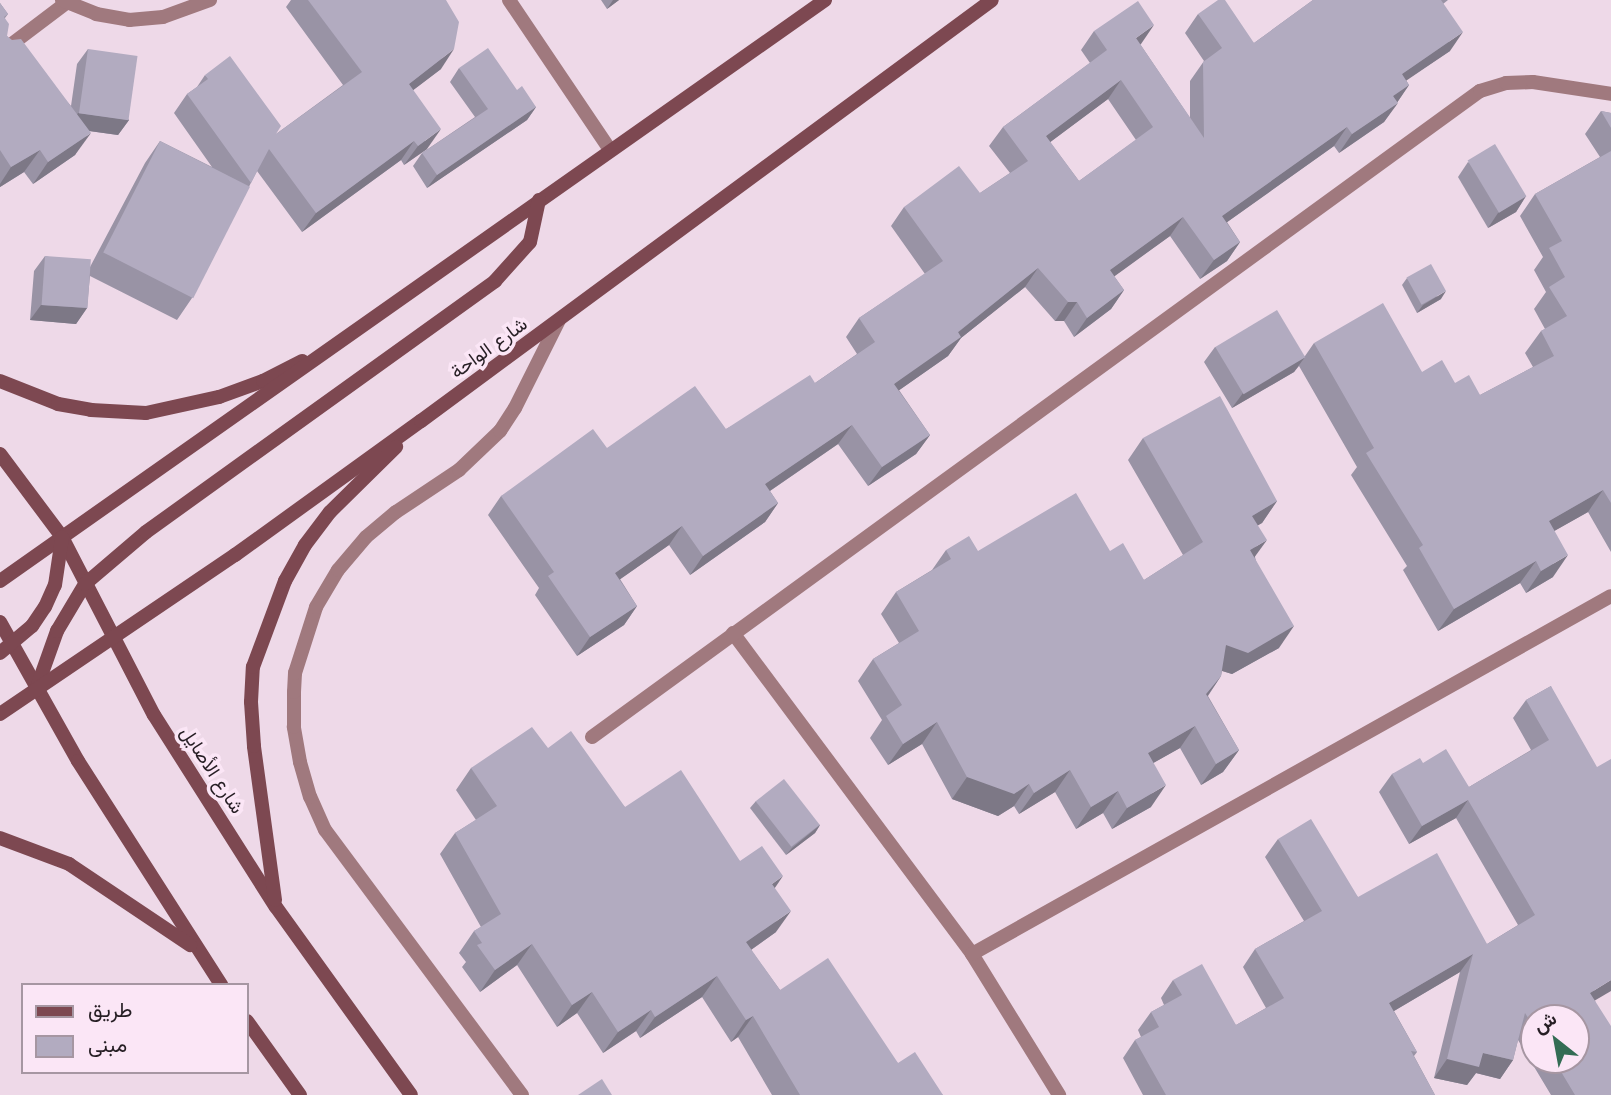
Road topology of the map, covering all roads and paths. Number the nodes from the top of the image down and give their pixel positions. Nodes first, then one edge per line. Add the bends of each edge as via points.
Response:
1 (210, 0) edge
2 (509, 0) edge
3 (825, 0) edge
4 (992, 0) edge
5 (64, 1) edge
6 (0, 53) edge
7 (1611, 93) edge
8 (610, 150) junction
9 (539, 200) junction
10 (559, 320) junction
11 (353, 335) junction
12 (0, 381) edge
13 (421, 421) junction
14 (0, 454) edge
15 (62, 537) junction
16 (0, 581) edge
17 (85, 584) junction
18 (1611, 596) edge
19 (0, 622) edge
20 (733, 633) junction
21 (113, 640) junction
22 (6, 648) edge
23 (36, 690) junction
24 (0, 714) edge
25 (592, 737) dead end
26 (0, 838) edge
27 (276, 907) junction
28 (194, 947) junction
29 (972, 954) junction
30 (220, 983) edge
31 (248, 1022) edge
32 (300, 1095) edge
33 (411, 1095) edge
34 (522, 1095) edge
35 (1059, 1095) edge

1 - 5 street via 163,17 129,20
2 - 8 street
3 - 8 main road
4 - 10 main road, شارع الواحة
5 - 6 street
7 - 20 street via 1533,82 1506,83 1480,91
8 - 9 main road
9 - 11 main road
9 - 17 main road via 530,242 495,281 146,532
10 - 13 main road, شارع الواحة
10 - 34 street via 516,408 499,431 459,470 366,537 338,570 316,607 295,673 294,692 300,762 326,830
11 - 12 main road via 263,381 183,408 146,413 58,404
11 - 15 main road
13 - 21 main road, شارع الواحة
13 - 27 main road via 330,512 305,545 285,581 253,667 254,746
14 - 15 main road, شارع الأصايل
15 - 16 main road
15 - 17 main road, شارع الأصايل
15 - 22 main road via 58,573 46,607
17 - 21 main road, شارع الأصايل
17 - 23 main road via 57,631
18 - 29 street
19 - 22 main road
20 - 25 street
20 - 29 street
21 - 23 main road, شارع الواحة
21 - 27 main road, شارع الأصايل via 153,715
22 - 23 main road
23 - 24 main road, شارع الواحة
23 - 28 main road
26 - 28 main road via 69,864
27 - 33 main road, شارع الأصايل
28 - 30 main road
29 - 35 street
31 - 32 main road

